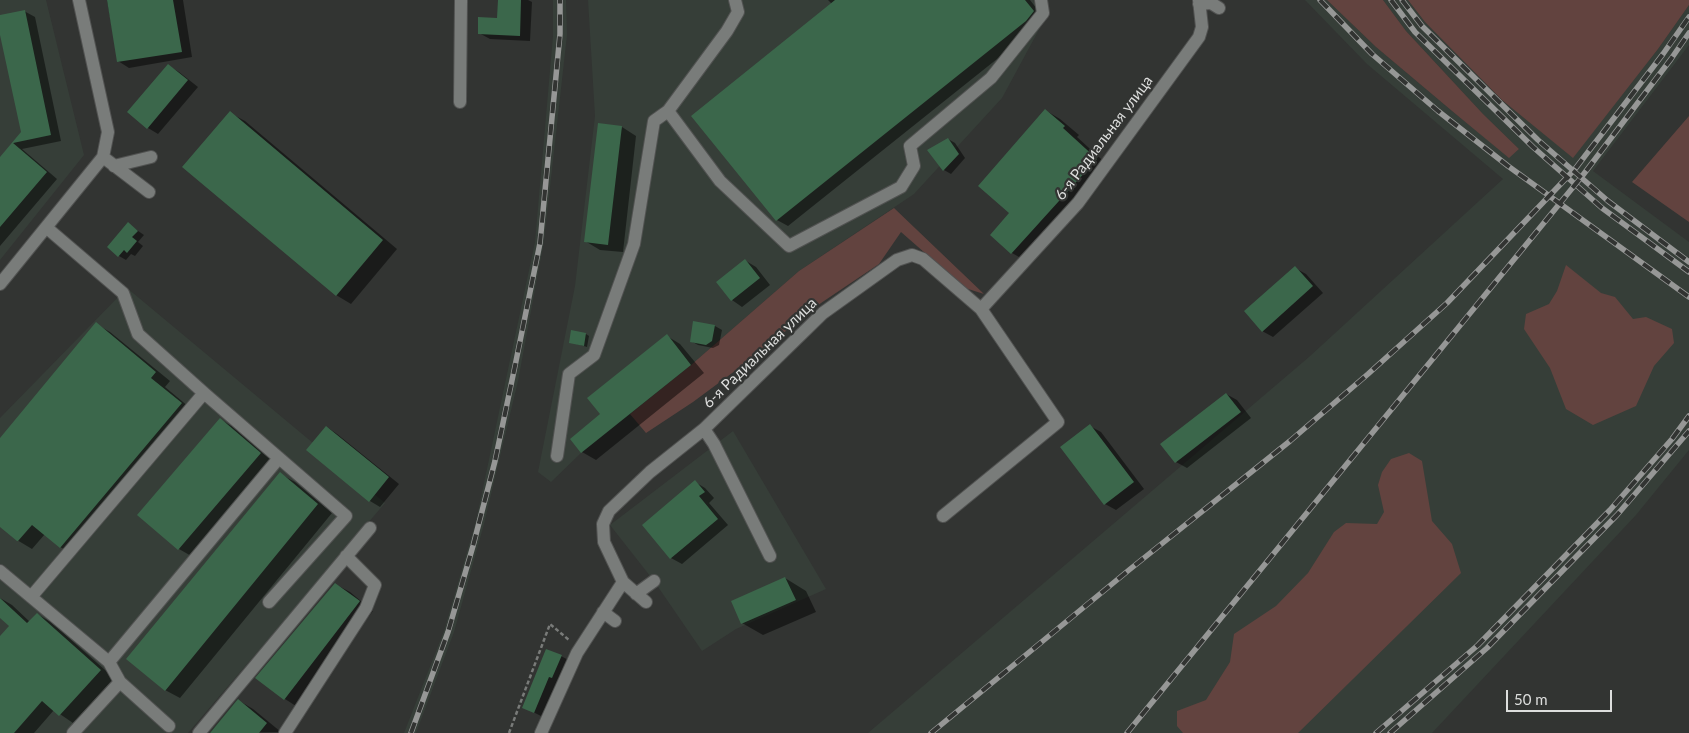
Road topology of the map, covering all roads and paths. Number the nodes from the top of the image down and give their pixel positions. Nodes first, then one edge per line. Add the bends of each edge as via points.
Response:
1 (79, 0) edge
2 (461, 0) edge
3 (735, 0) edge
4 (1041, 0) edge
5 (1199, 2) edge
6 (1219, 8) dead end
7 (460, 102) dead end
8 (668, 111) junction
9 (151, 157) dead end
10 (103, 158) junction
11 (114, 166) junction
12 (149, 192) dead end
13 (47, 228) junction
14 (0, 284) edge
15 (981, 309) junction
16 (204, 393) junction
17 (704, 429) junction
18 (557, 456) dead end
19 (279, 458) junction
20 (943, 516) dead end
21 (370, 528) dead end
22 (346, 556) junction
23 (770, 556) dead end
24 (0, 571) edge
25 (654, 581) dead end
26 (622, 582) junction
27 (636, 594) junction
28 (31, 597) junction
29 (269, 602) dead end
30 (646, 602) dead end
31 (604, 612) junction
32 (615, 621) dead end
33 (580, 649) junction
34 (109, 662) junction
35 (120, 682) junction
36 (169, 726) dead end
37 (73, 733) edge
38 (198, 733) edge
39 (285, 733) edge
40 (509, 733) edge
41 (541, 733) edge

1 - 10 street via 108,132
2 - 7 street
3 - 8 street via 738,12 727,31
4 - 8 street via 1043,13 991,78 910,146 914,166 901,187 789,246 720,181
5 - 6 street
5 - 15 street, 6-я Радиальная улица via 1202,27 1199,37 1078,203
8 - 18 street via 654,121 634,244 594,355 569,374
9 - 11 street
10 - 11 street
10 - 13 street
11 - 12 street
13 - 14 street
13 - 16 street via 123,293 138,334
15 - 17 street, 6-я Радиальная улица via 923,259 912,255 897,260 822,313
15 - 20 street via 1058,422
16 - 19 street
16 - 28 street
17 - 23 street
17 - 26 street, 6-я Радиальная улица via 650,472 609,511 603,524 604,542
19 - 29 street via 346,516
19 - 34 street
21 - 22 street
22 - 38 street
22 - 39 street via 376,585 366,608
24 - 28 street
25 - 27 street
26 - 27 street
26 - 31 street
27 - 30 street
28 - 34 street
31 - 32 street
31 - 33 street
33 - 40 path via 550,624
33 - 41 street
34 - 35 street
35 - 36 street
35 - 37 street

